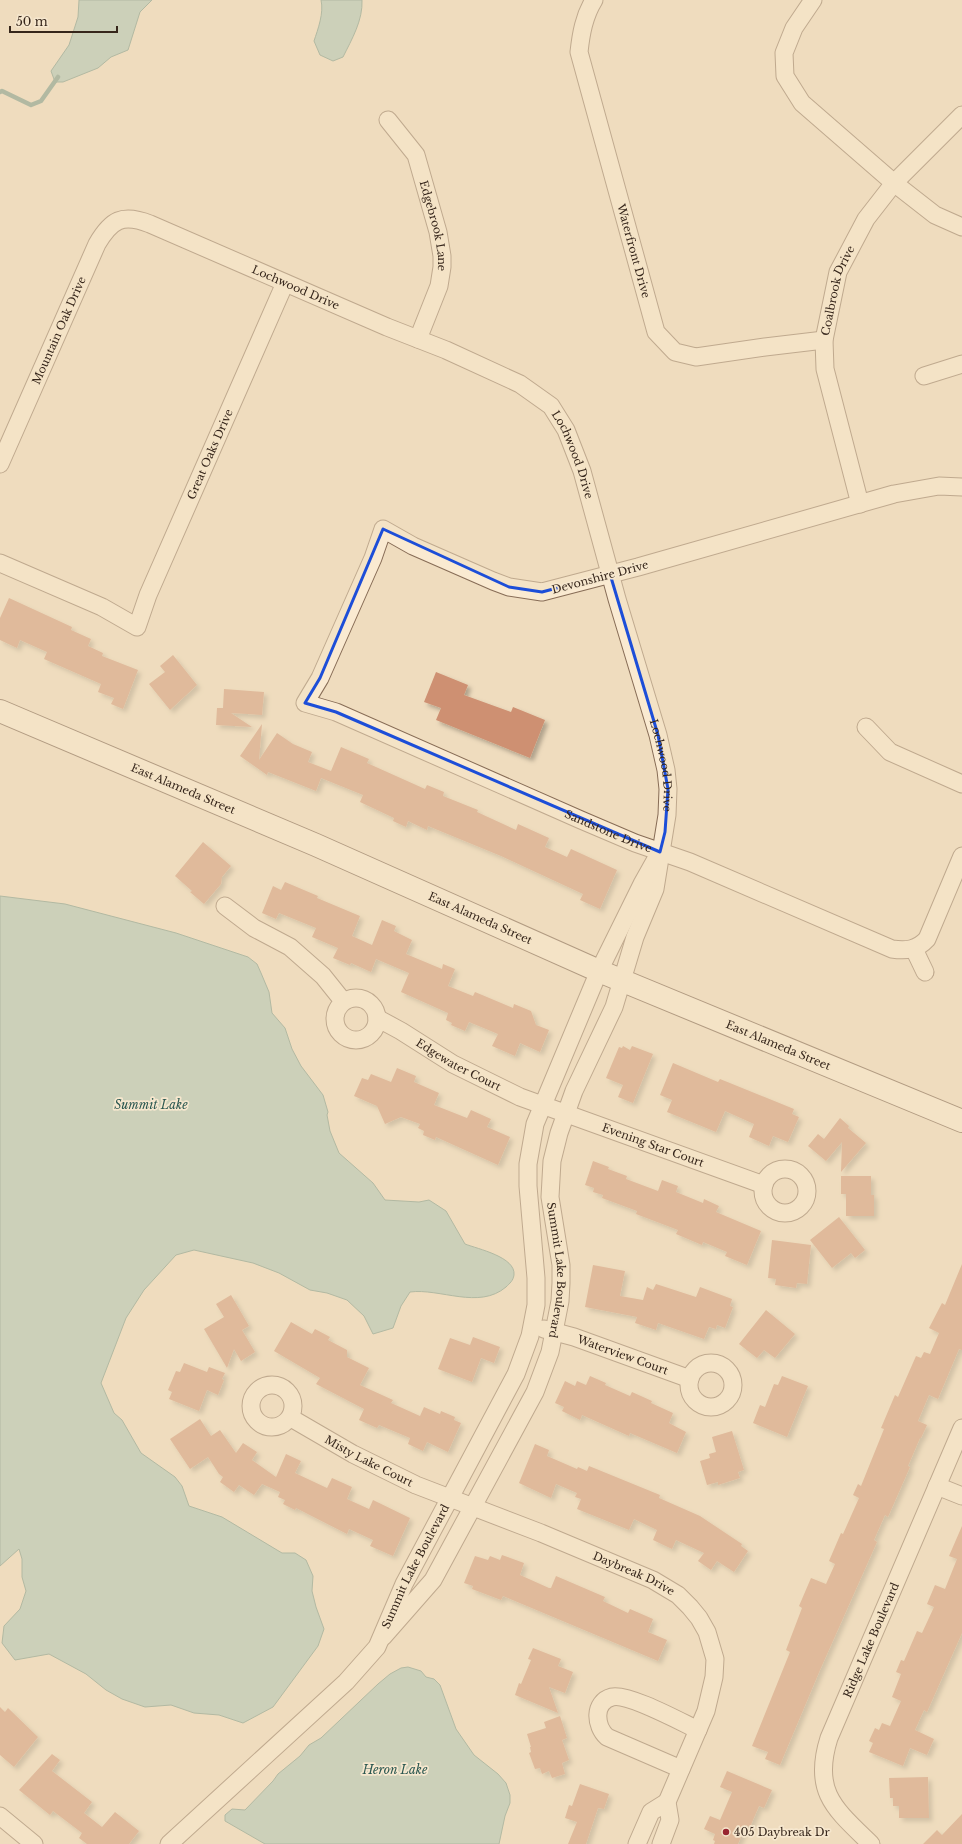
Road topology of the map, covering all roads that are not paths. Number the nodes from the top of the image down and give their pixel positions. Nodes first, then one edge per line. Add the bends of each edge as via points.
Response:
1 (594, 0) edge
2 (813, 0) edge
3 (962, 115) edge
4 (388, 120) dead end
5 (894, 183) junction
6 (138, 219) joint
7 (962, 227) edge
8 (285, 283) junction
9 (418, 339) junction
10 (824, 340) junction
11 (962, 364) edge
12 (924, 376) dead end
13 (0, 464) edge
14 (962, 487) edge
15 (860, 504) junction
16 (0, 562) edge
17 (610, 574) junction
18 (305, 702) joint
19 (0, 710) edge
20 (866, 727) dead end
21 (962, 784) edge
22 (660, 852) junction
23 (962, 856) edge
24 (225, 906) dead end
25 (914, 949) junction
26 (603, 964) junction
27 (925, 972) dead end
28 (624, 973) junction
29 (343, 1001) junction
30 (377, 1018) junction
31 (542, 1106) junction
32 (566, 1114) junction
33 (962, 1121) edge
34 (764, 1185) dead end
35 (532, 1326) junction
36 (555, 1332) junction
37 (690, 1378) dead end
38 (291, 1418) dead end
39 (962, 1428) edge
40 (937, 1486) junction
41 (962, 1496) edge
42 (450, 1498) junction
43 (472, 1506) junction
44 (383, 1637) junction
45 (698, 1730) junction
46 (681, 1770) junction
47 (667, 1802) junction
48 (0, 1816) edge
49 (34, 1844) edge
50 (169, 1844) edge
51 (637, 1844) edge
52 (661, 1844) edge
53 (871, 1844) edge

1 - 10 street, Waterfront Drive via 582,28 579,52 656,332 675,352 696,357
2 - 5 street via 794,28 784,53 786,76 802,103
3 - 5 street, Coalbrook Drive
4 - 9 street, Edgebrook Lane via 416,155 438,232 442,256 438,286
5 - 7 street via 935,215
5 - 10 street, Coalbrook Drive via 866,219 838,272
6 - 8 street, Lochwood Drive
6 - 13 street, Mountain Oak Drive via 115,222 104,233
8 - 9 street, Lochwood Drive
8 - 16 street, Great Oaks Drive via 148,595 137,627 102,607
9 - 17 street, Lochwood Drive via 520,384 551,406 566,430 582,471
10 - 15 street, Coalbrook Drive via 825,369
11 - 12 street
14 - 15 street, Devonshire Drive via 916,489
15 - 17 street, Devonshire Drive
17 - 18 street, Devonshire Drive via 542,592 509,587 414,546 383,529 373,558 320,678
17 - 22 street, Lochwood Drive via 666,770 667,815
18 - 22 street, Sandstone Drive via 336,712
19 - 26 street, East Alameda Street
20 - 21 street via 890,752
22 - 25 street, Sandstone Drive via 690,862 892,948
22 - 26 street, Lochwood Drive
22 - 28 street, Lochwood Drive via 655,889 635,937
23 - 25 street via 927,939
24 - 29 street via 254,928 290,947 323,976
25 - 27 street
26 - 28 street, East Alameda Street
26 - 31 street, Summit Lake Boulevard
28 - 32 street, Summit Lake Boulevard via 614,1007 574,1091
28 - 33 street, East Alameda Street
29 - 30 street via 352,998 366,1000 374,1007
29 - 30 street via 335,1014 337,1030 343,1036 352,1040 366,1038 375,1030
30 - 31 street, Edgewater Court via 453,1064
31 - 32 street, Evening Star Court
31 - 35 street, Summit Lake Boulevard via 535,1124 528,1164 529,1212 536,1278 536,1305
32 - 34 street, Evening Star Court
32 - 36 street, Summit Lake Boulevard via 555,1148 550,1197 561,1266 560,1301
35 - 36 street, Waterview Court
35 - 42 street, Summit Lake Boulevard via 520,1365
36 - 37 street, Waterview Court
36 - 43 street, Summit Lake Boulevard via 535,1392
38 - 42 street, Misty Lake Court via 380,1468
39 - 40 street, Ridge Lake Boulevard
40 - 41 street
40 - 53 street, Ridge Lake Boulevard via 824,1754 823,1778 830,1800
42 - 43 street, Daybreak Drive
42 - 44 street, Summit Lake Boulevard via 404,1584
43 - 44 street, Summit Lake Boulevard via 433,1580
43 - 45 street, Daybreak Drive via 653,1580 678,1595 699,1618 707,1632 715,1659 711,1694
44 - 50 street, Summit Lake Boulevard via 346,1682
45 - 46 street, Daybreak Drive
45 - 46 street via 628,1698 611,1697 604,1701 599,1710 598,1725 608,1737
46 - 47 street, Daybreak Drive
47 - 51 street via 651,1812
47 - 52 street via 670,1820
48 - 49 street

